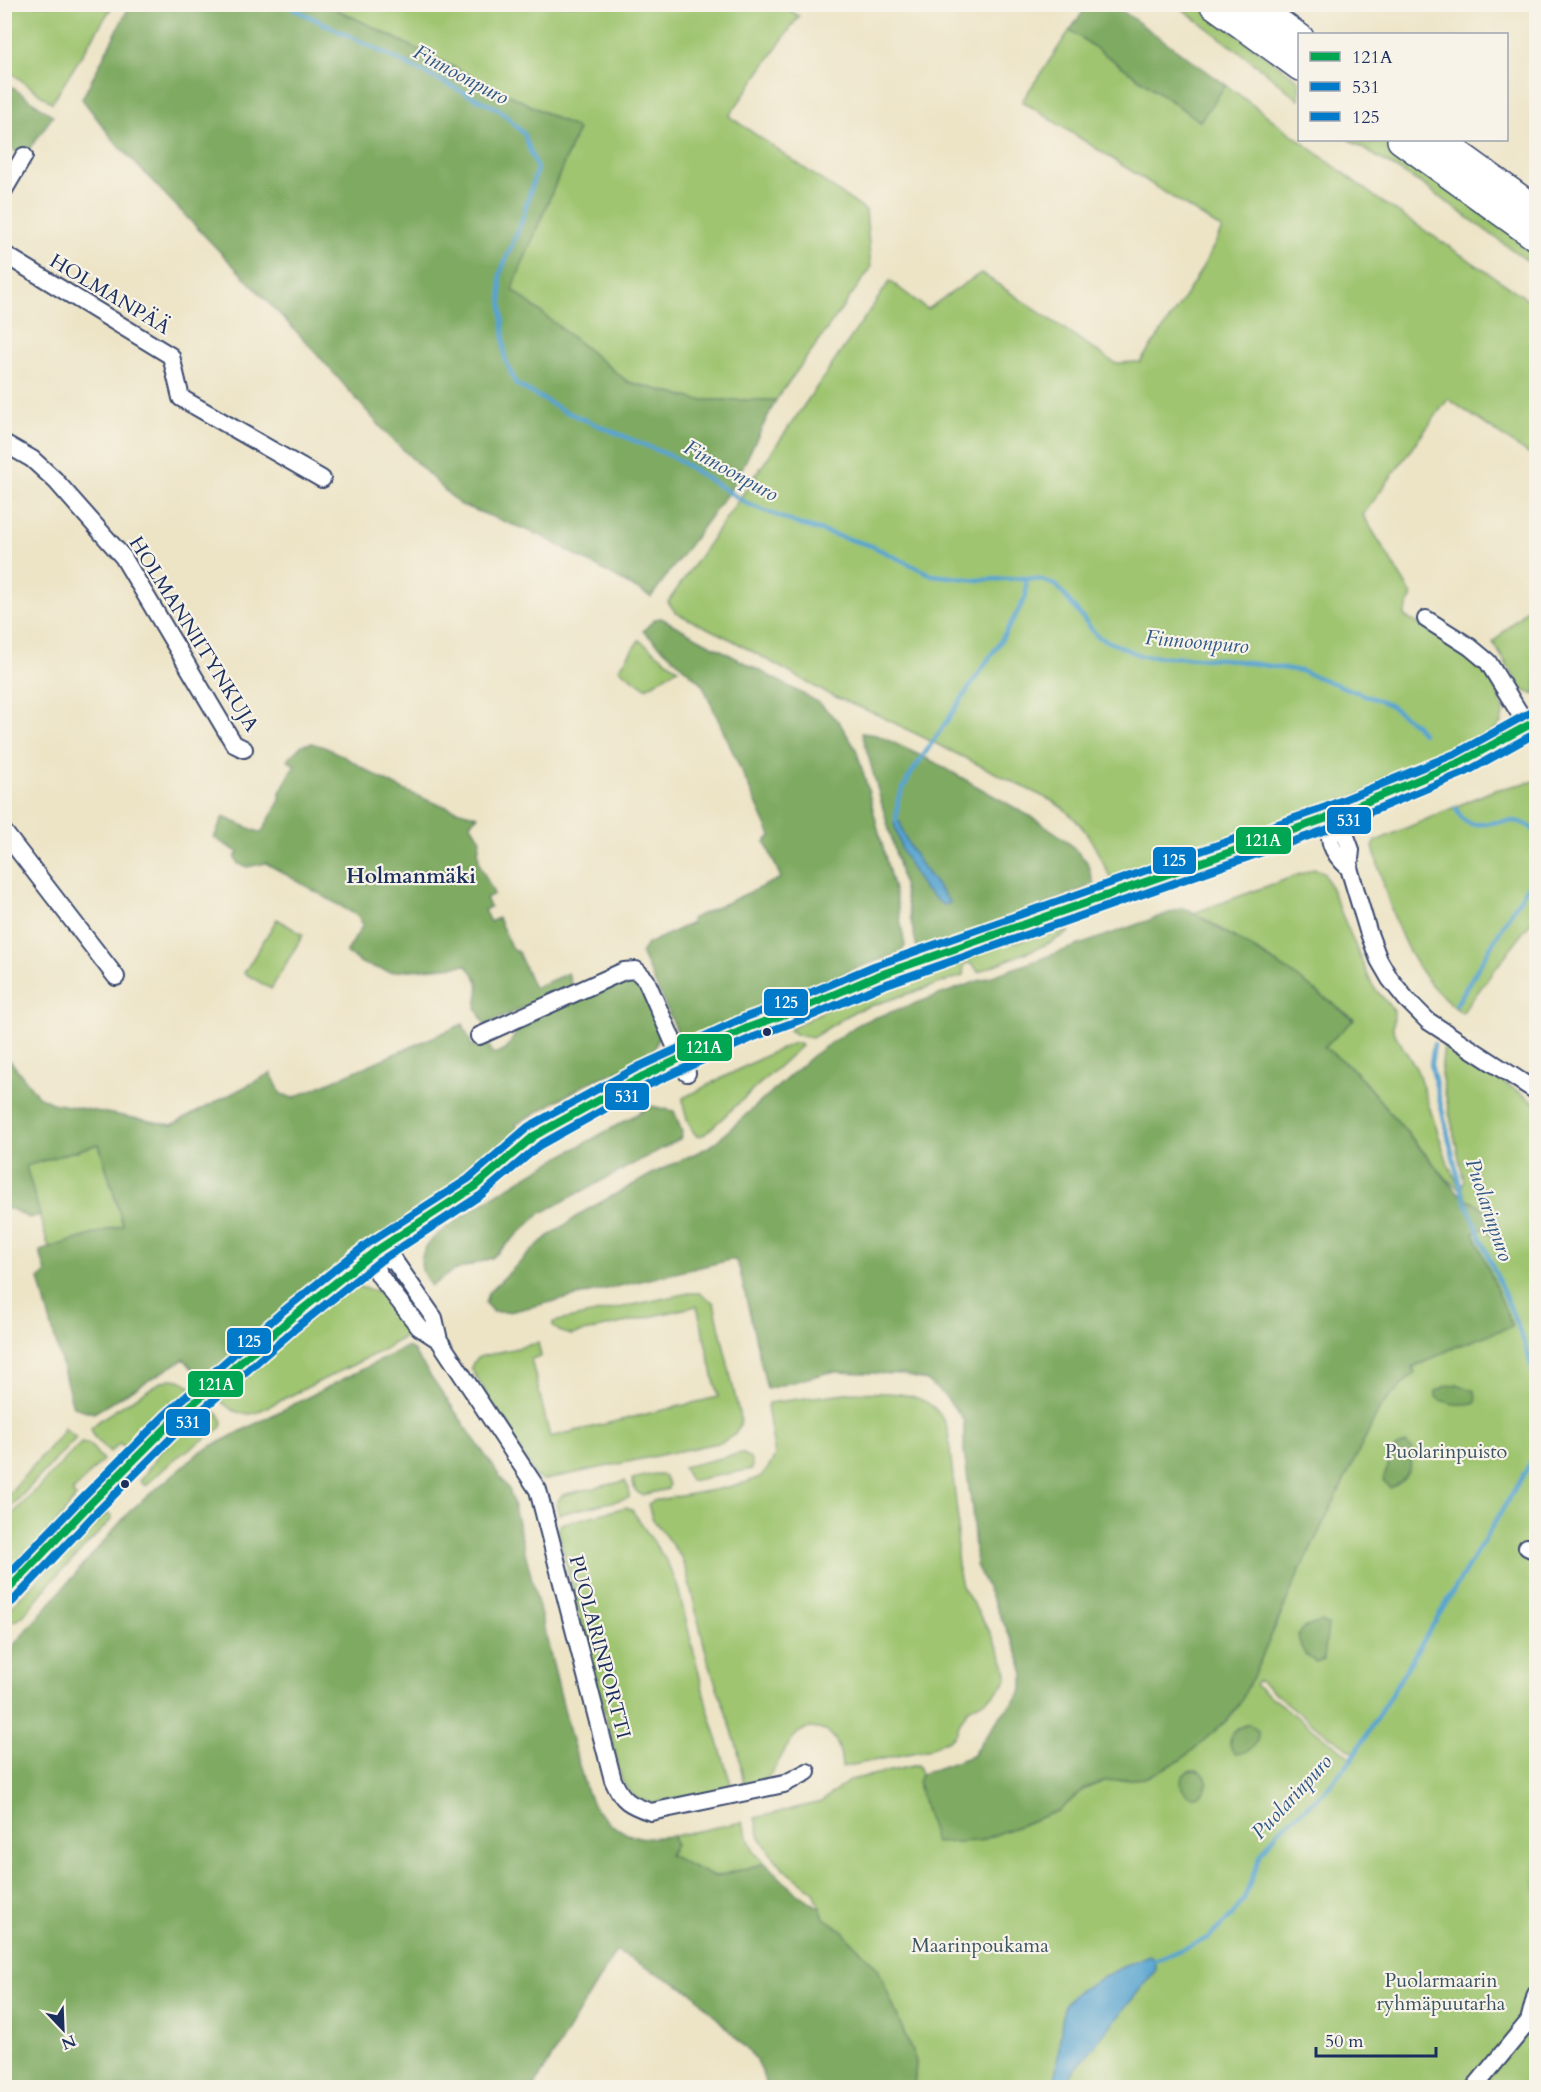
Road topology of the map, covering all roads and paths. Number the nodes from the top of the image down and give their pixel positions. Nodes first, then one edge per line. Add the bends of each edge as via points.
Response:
1 (1213, 4) edge
2 (1253, 4) edge
3 (1298, 37) edge
4 (1298, 66) edge
5 (1402, 141) edge
6 (1440, 141) edge
7 (24, 156) dead end
8 (4, 190) edge
9 (1536, 210) edge
10 (1536, 237) edge
11 (4, 254) edge
12 (4, 443) edge
13 (322, 479) dead end
14 (1426, 619) dead end
15 (1532, 724) edge
16 (244, 749) dead end
17 (1330, 817) junction
18 (4, 832) edge
19 (116, 977) dead end
20 (479, 1036) dead end
21 (683, 1066) junction
22 (1536, 1091) edge
23 (374, 1252) junction
24 (4, 1595) edge
25 (807, 1772) dead end
26 (1536, 1994) edge
27 (1474, 2088) edge

1 - 4 main road
2 - 3 main road
5 - 10 main road
6 - 9 main road
7 - 8 street
11 - 13 street, HOLMANPÄÄ via 171,356 181,398
12 - 16 street, HOLMANNIITYNKUJA via 32,459 55,480 123,557 234,744
14 - 15 street via 1488,662
15 - 17 main road via 1425,779
17 - 21 main road via 877,976 750,1027
17 - 22 street via 1332,846 1349,868 1379,960 1406,999 1428,1021
18 - 19 street
20 - 21 street via 624,971 636,970 646,980
21 - 23 main road via 643,1076 534,1136 474,1187
23 - 24 main road via 172,1422
23 - 25 street, PUOLARINPORTTI via 379,1275 419,1327 439,1340 538,1490 588,1689 619,1793 632,1806 651,1812 784,1784
26 - 27 street via 1529,2021

